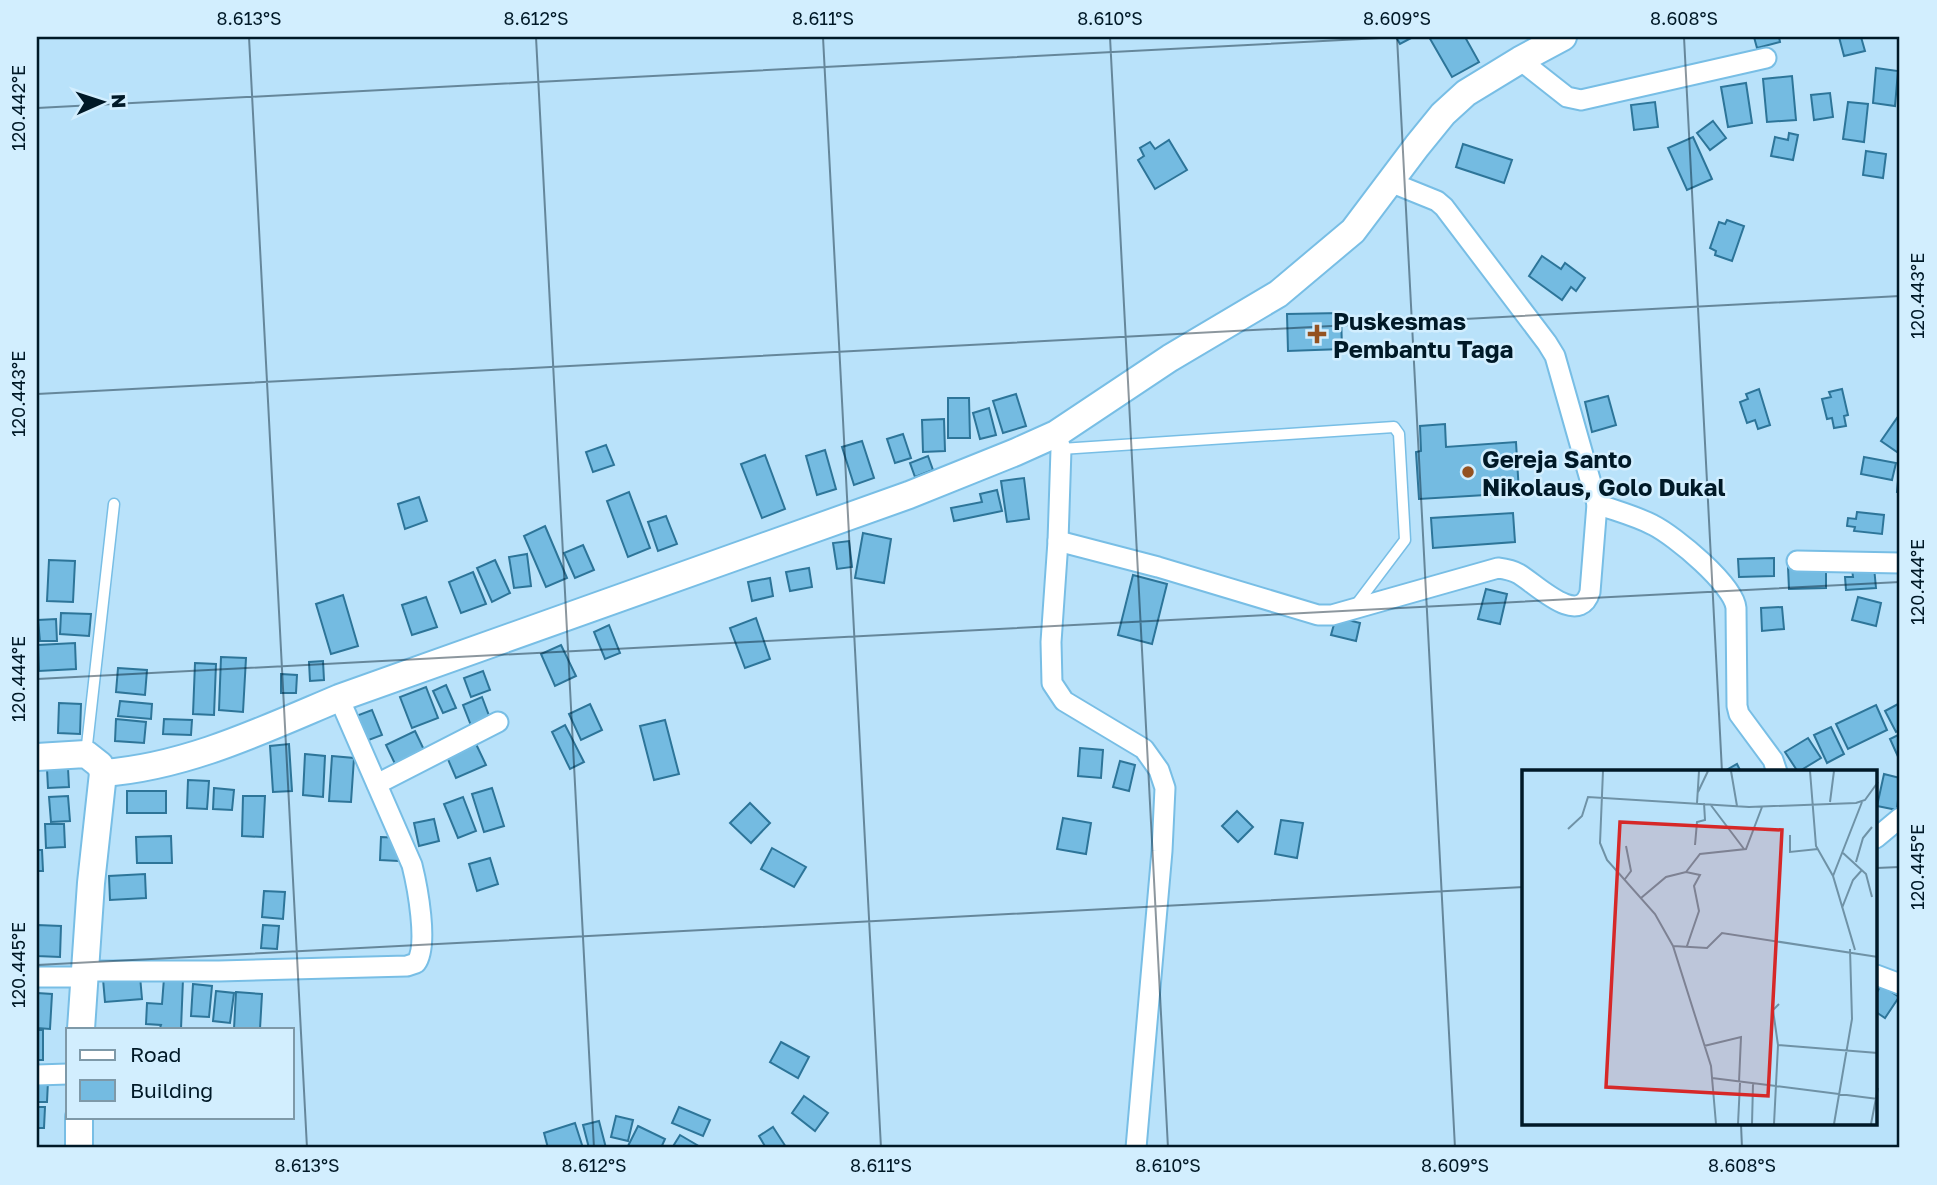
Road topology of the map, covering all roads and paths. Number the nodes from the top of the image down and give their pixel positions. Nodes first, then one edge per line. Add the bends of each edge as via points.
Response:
1 (1563, 37) edge
2 (1766, 58) dead end
3 (1520, 60) junction
4 (1390, 182) junction
5 (1058, 441) junction
6 (114, 504) dead end
7 (1597, 504) junction
8 (1058, 541) junction
9 (1797, 561) dead end
10 (1900, 563) edge
11 (1353, 609) junction
12 (339, 698) junction
13 (498, 722) dead end
14 (37, 757) edge
15 (94, 764) junction
16 (1776, 770) edge
17 (377, 784) junction
18 (1900, 817) edge
19 (1878, 836) edge
20 (84, 974) junction
21 (1878, 976) edge
22 (37, 977) edge
23 (1900, 984) edge
24 (81, 1028) edge
25 (66, 1074) edge
26 (37, 1075) edge
27 (79, 1118) edge
28 (79, 1148) edge
29 (1136, 1148) edge

1 - 3 street
2 - 3 street via 1581,100 1567,97
3 - 4 street via 1466,93 1443,114
4 - 5 street via 1353,231 1278,294 1159,365
4 - 7 street via 1444,207 1547,343 1559,367
5 - 8 street
5 - 11 lane via 1394,426 1399,434 1405,540
5 - 12 street via 1016,452 909,495
6 - 15 lane
7 - 11 street via 1590,593 1577,607 1563,604 1517,573 1498,568
7 - 16 street via 1664,531 1733,594 1737,706
8 - 11 street via 1312,614
8 - 29 street via 1052,683 1064,701 1144,749 1160,770 1165,788
9 - 10 street
12 - 15 street via 194,755 135,770
12 - 17 street
13 - 17 street
14 - 15 street
15 - 20 street
17 - 20 street via 416,882 422,950 416,963
18 - 19 street
20 - 22 street
20 - 24 street
21 - 23 street
25 - 26 street
27 - 28 street

